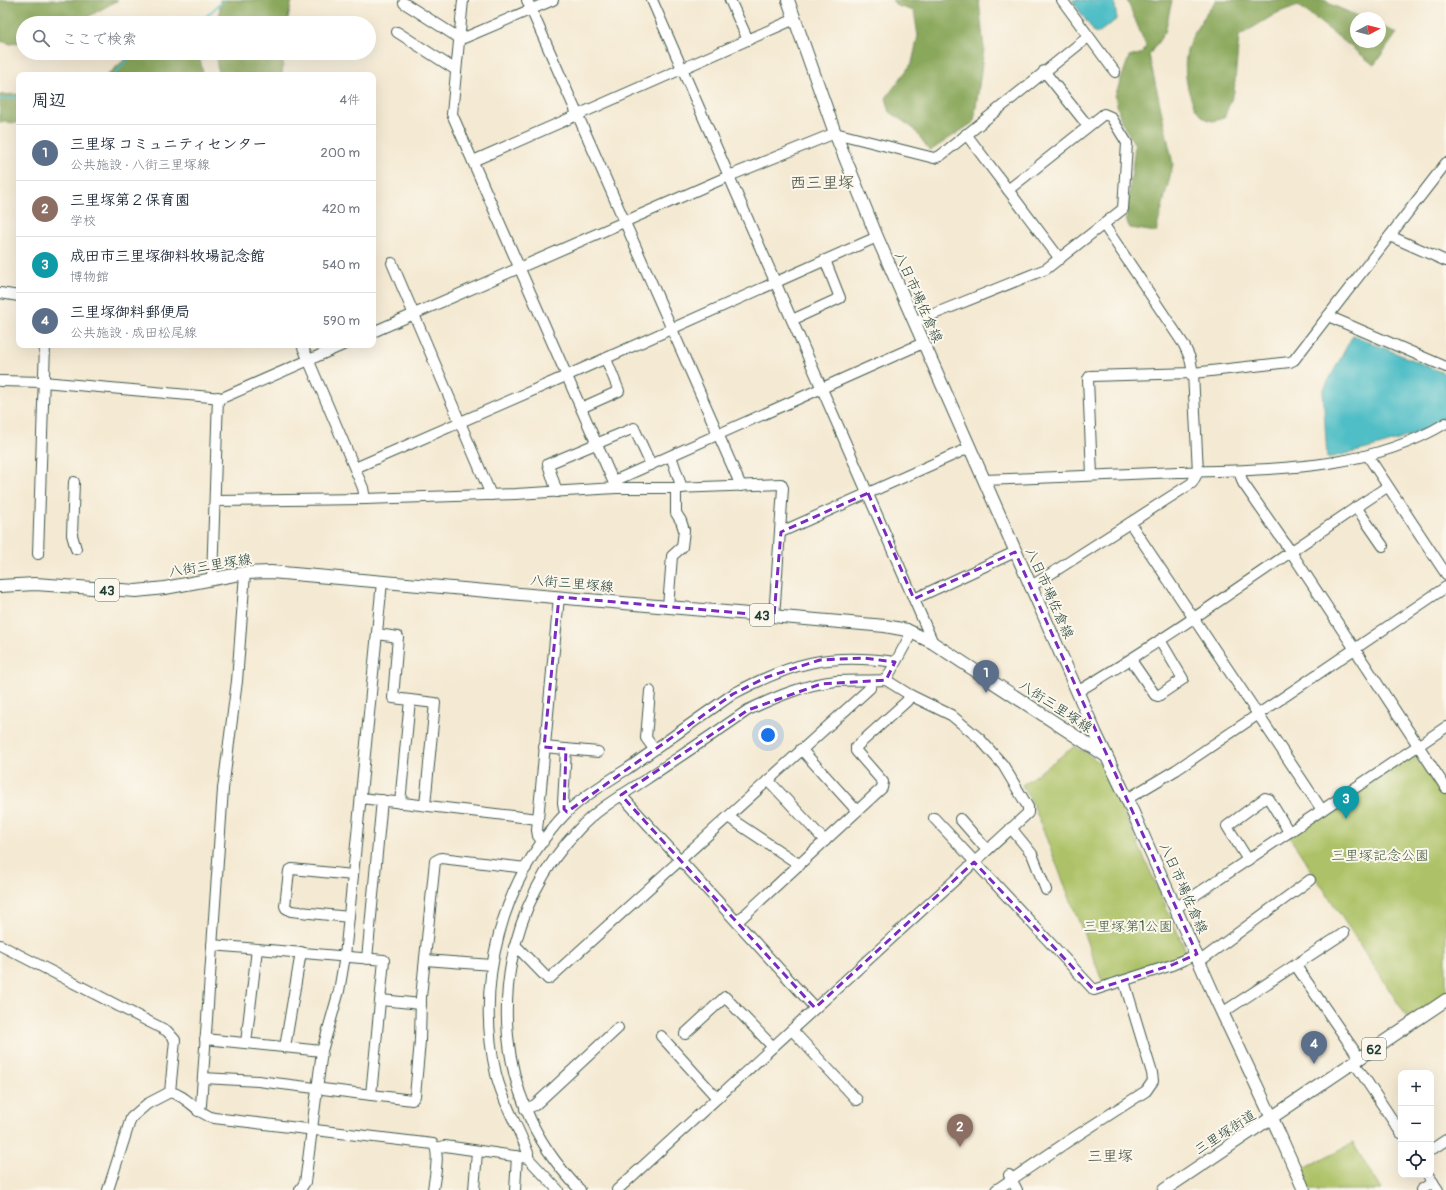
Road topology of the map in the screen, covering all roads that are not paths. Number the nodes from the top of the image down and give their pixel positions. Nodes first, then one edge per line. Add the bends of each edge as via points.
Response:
1 (463, 0) edge
2 (553, 0) edge
3 (652, 0) edge
4 (730, 0) edge
5 (788, 0) edge
6 (1062, 0) edge
7 (404, 3) dead end
8 (529, 5) edge
9 (795, 19) junction
10 (397, 32) dead end
11 (1088, 37) junction
12 (459, 38) junction
13 (748, 40) junction
14 (682, 69) junction
15 (456, 70) junction
16 (1044, 70) junction
17 (1115, 72) dead end
18 (578, 115) junction
19 (1088, 126) junction
20 (834, 133) junction
21 (966, 134) junction
22 (473, 161) junction
23 (1446, 163) edge
24 (729, 176) junction
25 (1008, 190) junction
26 (625, 221) junction
27 (1104, 225) junction
28 (1390, 236) junction
29 (877, 237) junction
30 (1060, 259) junction
31 (825, 260) junction
32 (1446, 261) edge
33 (392, 263) dead end
34 (519, 268) junction
35 (776, 282) junction
36 (0, 293) edge
37 (16, 296) edge
38 (414, 314) junction
39 (1328, 316) junction
40 (792, 320) junction
41 (914, 322) junction
42 (672, 329) junction
43 (376, 331) edge
44 (923, 343) junction
45 (45, 348) edge
46 (303, 348) edge
47 (336, 348) edge
48 (606, 359) junction
49 (308, 361) junction
50 (1446, 367) edge
51 (1193, 373) junction
52 (566, 376) junction
53 (0, 381) edge
54 (43, 382) junction
55 (822, 388) junction
56 (218, 398) junction
57 (581, 408) junction
58 (460, 422) junction
59 (1446, 423) edge
60 (719, 434) junction
61 (596, 442) junction
62 (969, 448) junction
63 (671, 456) junction
64 (1368, 456) junction
65 (651, 465) junction
66 (355, 468) junction
67 (1239, 471) junction
68 (1198, 472) junction
69 (1092, 475) junction
70 (984, 480) junction
71 (74, 482) dead end
72 (615, 485) junction
73 (741, 486) junction
74 (1387, 487) junction
75 (679, 488) junction
76 (557, 492) junction
77 (868, 493) junction
78 (491, 495) junction
79 (365, 499) junction
80 (215, 502) junction
81 (1356, 507) junction
82 (1130, 523) junction
83 (781, 532) junction
84 (1384, 546) dead end
85 (76, 549) dead end
86 (1015, 552) junction
87 (1291, 552) junction
88 (38, 554) dead end
89 (245, 573) junction
90 (1446, 574) edge
91 (212, 579) junction
92 (382, 582) junction
93 (0, 586) edge
94 (1030, 587) junction
95 (1446, 587) edge
96 (559, 597) junction
97 (914, 600) junction
98 (668, 607) junction
99 (774, 617) junction
100 (1193, 619) junction
101 (912, 632) junction
102 (377, 634) junction
103 (1160, 640) junction
104 (933, 643) junction
105 (1355, 650) junction
106 (1131, 660) junction
107 (895, 662) junction
108 (886, 680) junction
109 (871, 681) junction
110 (650, 692) dead end
111 (1077, 692) junction
112 (910, 695) junction
113 (410, 700) junction
114 (1258, 715) junction
115 (1446, 727) edge
116 (1418, 746) junction
117 (544, 747) junction
118 (566, 749) junction
119 (654, 749) junction
120 (801, 749) junction
121 (598, 752) dead end
122 (1106, 756) junction
123 (768, 780) junction
124 (1446, 788) edge
125 (621, 796) junction
126 (361, 798) junction
127 (1127, 799) junction
128 (382, 800) junction
129 (400, 803) junction
130 (425, 805) junction
131 (1322, 810) junction
132 (857, 811) junction
133 (567, 812) junction
134 (728, 817) junction
135 (934, 818) dead end
136 (538, 819) junction
137 (960, 819) dead end
138 (1011, 828) junction
139 (1289, 832) junction
140 (825, 841) junction
141 (543, 842) junction
142 (987, 850) junction
143 (679, 860) junction
144 (1248, 860) junction
145 (974, 862) junction
146 (800, 864) junction
147 (526, 868) junction
148 (353, 875) junction
149 (1310, 880) dead end
150 (1046, 890) dead end
151 (1176, 908) junction
152 (349, 917) junction
153 (737, 922) junction
154 (1344, 933) dead end
155 (0, 945) edge
156 (212, 945) junction
157 (514, 947) junction
158 (257, 949) junction
159 (301, 952) junction
160 (345, 956) junction
161 (1198, 958) junction
162 (367, 959) junction
163 (425, 960) junction
164 (492, 965) junction
165 (1296, 966) junction
166 (1124, 981) junction
167 (381, 1000) junction
168 (1446, 1000) edge
169 (421, 1004) junction
170 (815, 1008) junction
171 (1222, 1013) junction
172 (618, 1028) dead end
173 (792, 1030) junction
174 (685, 1034) dead end
175 (661, 1036) dead end
176 (205, 1039) junction
177 (246, 1043) junction
178 (285, 1047) junction
179 (773, 1047) junction
180 (322, 1051) junction
181 (1357, 1060) junction
182 (203, 1078) junction
183 (317, 1089) junction
184 (170, 1092) junction
185 (372, 1095) junction
186 (717, 1098) junction
187 (857, 1100) dead end
188 (525, 1109) junction
189 (198, 1110) junction
190 (1272, 1119) junction
191 (1398, 1128) edge
192 (313, 1130) junction
193 (1446, 1140) edge
194 (436, 1148) junction
195 (1434, 1148) edge
196 (477, 1152) junction
197 (517, 1156) junction
198 (528, 1158) junction
199 (1011, 1177) junction
200 (1433, 1182) edge
201 (108, 1190) edge
202 (300, 1190) edge
203 (433, 1190) edge
204 (474, 1190) edge
205 (515, 1190) edge
206 (558, 1190) edge
207 (580, 1190) edge
208 (617, 1190) edge
209 (996, 1190) edge
210 (1017, 1190) edge
211 (1164, 1190) edge
212 (1304, 1190) edge
213 (1421, 1190) edge

1 - 12 street
2 - 8 street
3 - 14 street
4 - 13 street
5 - 9 main road, 八日市場佐倉線
6 - 11 street
7 - 12 street
8 - 12 street via 464,38
8 - 18 street
9 - 13 street
9 - 20 main road, 八日市場佐倉線
10 - 15 street
11 - 16 street
11 - 17 street
12 - 15 street
13 - 14 street
14 - 18 street
14 - 24 street
15 - 22 street via 452,114
16 - 19 street
16 - 21 street
18 - 22 street
18 - 26 street
19 - 25 street
19 - 27 street via 1104,114 1112,116 1127,143 1123,209
20 - 21 street via 934,158
20 - 24 street
20 - 29 main road, 八日市場佐倉線
21 - 25 street
22 - 34 street
23 - 28 street
24 - 26 street
24 - 35 street
25 - 30 street
26 - 34 street
26 - 42 street
27 - 30 street
27 - 51 street via 1184,345
28 - 32 street
28 - 39 street
29 - 31 street
29 - 41 main road, 八日市場佐倉線
30 - 41 street via 1046,269
31 - 35 street
31 - 40 street via 840,298
33 - 38 street
34 - 38 street
34 - 52 street
35 - 40 street
35 - 42 street
36 - 37 street
38 - 43 street
38 - 58 street
39 - 50 street
39 - 51 street via 1290,362
40 - 55 street
41 - 44 main road, 八日市場佐倉線
42 - 48 street
42 - 60 street
44 - 55 street
44 - 62 main road, 八日市場佐倉線
45 - 54 street
46 - 49 street
47 - 49 street
48 - 52 street
48 - 57 street via 619,391
49 - 56 street via 227,397
49 - 66 street
51 - 68 street
51 - 69 street via 1090,376 1088,379
52 - 57 street
52 - 58 street
53 - 54 street
54 - 56 street
54 - 88 street
55 - 60 street
55 - 77 street
56 - 80 street
57 - 61 street
58 - 66 street
58 - 78 street
59 - 64 street via 1421,436
60 - 63 street
60 - 73 street
61 - 65 street via 634,428
61 - 72 street
61 - 76 street via 548,464
62 - 70 main road, 八日市場佐倉線
62 - 77 street
63 - 65 street
63 - 75 street
64 - 67 street via 1326,464
64 - 74 street
65 - 72 street
66 - 79 street
67 - 68 street
67 - 87 street via 1243,483
68 - 69 street
68 - 82 street via 1192,483
69 - 70 street
70 - 86 main road, 八日市場佐倉線
71 - 85 street via 72,535
72 - 75 street
72 - 76 street
73 - 75 street
73 - 83 street via 781,484
74 - 81 street
74 - 90 street
75 - 98 street via 676,513 682,521 684,530 682,548 672,556
76 - 78 street
77 - 83 street
77 - 97 street
78 - 79 street
79 - 80 street
80 - 91 street
81 - 84 street
81 - 87 street
82 - 94 street
82 - 100 street
83 - 99 street
86 - 94 main road, 八日市場佐倉線
86 - 97 street
87 - 100 street
87 - 105 street
89 - 91 main road, 八街三里塚線 / 43
89 - 92 main road, 八街三里塚線 / 43 via 271,572
89 - 156 street via 223,789
91 - 93 main road, 八街三里塚線 / 43 via 165,588 131,591 35,584
92 - 96 main road, 八街三里塚線 / 43
92 - 102 street
94 - 111 main road, 八日市場佐倉線
95 - 105 street
96 - 98 main road, 八街三里塚線 / 43
96 - 117 street
97 - 104 street
98 - 99 main road, 八街三里塚線 / 43
99 - 101 main road, 八街三里塚線 / 43 via 885,626
100 - 103 street
100 - 114 street
101 - 104 main road, 八街三里塚線 / 43
101 - 107 street
102 - 113 street via 398,637 393,698
102 - 126 street
103 - 106 street
103 - 106 street via 1183,679 1158,696 1155,695
104 - 122 main road, 八街三里塚線 / 43
105 - 114 street
105 - 116 street
106 - 111 street
107 - 108 street
107 - 119 street via 864,658 820,660 767,677 733,694
108 - 109 street
108 - 112 street
109 - 120 street via 870,688
109 - 125 street via 836,681 820,684 748,710
110 - 119 street via 646,738
111 - 122 main road, 八日市場佐倉線
112 - 132 street via 907,701 856,747 856,751 883,785
112 - 138 street via 951,715 994,753 1028,807 1028,813
113 - 129 street
113 - 130 street via 435,703
114 - 127 street via 1176,770
114 - 131 street
115 - 116 street
116 - 124 street
116 - 131 street
117 - 118 street
117 - 136 street
118 - 121 street
118 - 133 street via 563,803
119 - 133 street
120 - 123 street
120 - 132 street
122 - 127 main road, 八日市場佐倉線
123 - 134 street
123 - 140 street
125 - 143 street
125 - 157 street via 579,828 553,862 532,898
126 - 128 street
126 - 148 street
127 - 151 main road, 八日市場佐倉線
128 - 129 street
128 - 162 street
129 - 130 street
130 - 136 street
131 - 139 street
132 - 140 street
133 - 141 street
134 - 143 street
134 - 146 street
135 - 145 street
136 - 141 street via 537,833
137 - 142 street
138 - 142 street
138 - 150 street via 1032,854
139 - 144 street
139 - 144 street via 1269,799 1265,798 1227,826
140 - 146 street
141 - 147 street
142 - 145 street
143 - 153 street
143 - 157 street via 550,978 548,979 518,948
144 - 151 street
145 - 166 street via 1094,990
145 - 170 street
146 - 153 street
147 - 163 street via 436,859
147 - 164 street via 505,913
148 - 152 street
148 - 152 street via 292,869 289,871 285,906 291,911
149 - 161 street
151 - 161 main road, 八日市場佐倉線
152 - 160 street
153 - 170 street
154 - 165 street
155 - 184 street via 170,1034 175,1040
156 - 158 street
156 - 176 street
157 - 188 street via 508,987 508,1034 514,1074
158 - 159 street
158 - 177 street
159 - 160 street
159 - 178 street
160 - 162 street
160 - 180 street via 339,991
161 - 166 street
161 - 171 main road, 八日市場佐倉線
162 - 167 street via 384,960
163 - 164 street
163 - 169 street
164 - 198 street via 489,1022 493,1057 501,1092
165 - 171 street
165 - 181 street
166 - 199 street via 1152,1073 1152,1084 1146,1091
167 - 169 street
167 - 185 street
168 - 181 main road, 62
169 - 185 street via 415,1096 409,1101
170 - 173 street
171 - 190 main road, 八日市場佐倉線
172 - 188 street via 535,1105
173 - 179 street
173 - 187 street
174 - 179 street via 725,997
175 - 186 street
176 - 177 street
176 - 182 street
177 - 178 street
178 - 180 street
179 - 186 street
180 - 183 street
181 - 190 main road, 三里塚街道 / 62
181 - 191 street
182 - 183 street via 258,1081
182 - 189 street via 201,1105
183 - 185 street
183 - 192 street
184 - 189 street via 177,1093
184 - 201 street via 140,1108 131,1118
186 - 208 street
188 - 207 street via 546,1149
189 - 192 street via 214,1118
190 - 211 main road, 三里塚街道 / 62
190 - 212 main road, 八日市場佐倉線
192 - 194 street via 430,1143
192 - 202 street via 305,1182
193 - 195 street
194 - 196 street via 445,1146
194 - 203 street
196 - 197 street
196 - 204 street
197 - 198 street
197 - 205 street
198 - 206 street
199 - 209 street
199 - 210 street
200 - 213 street

